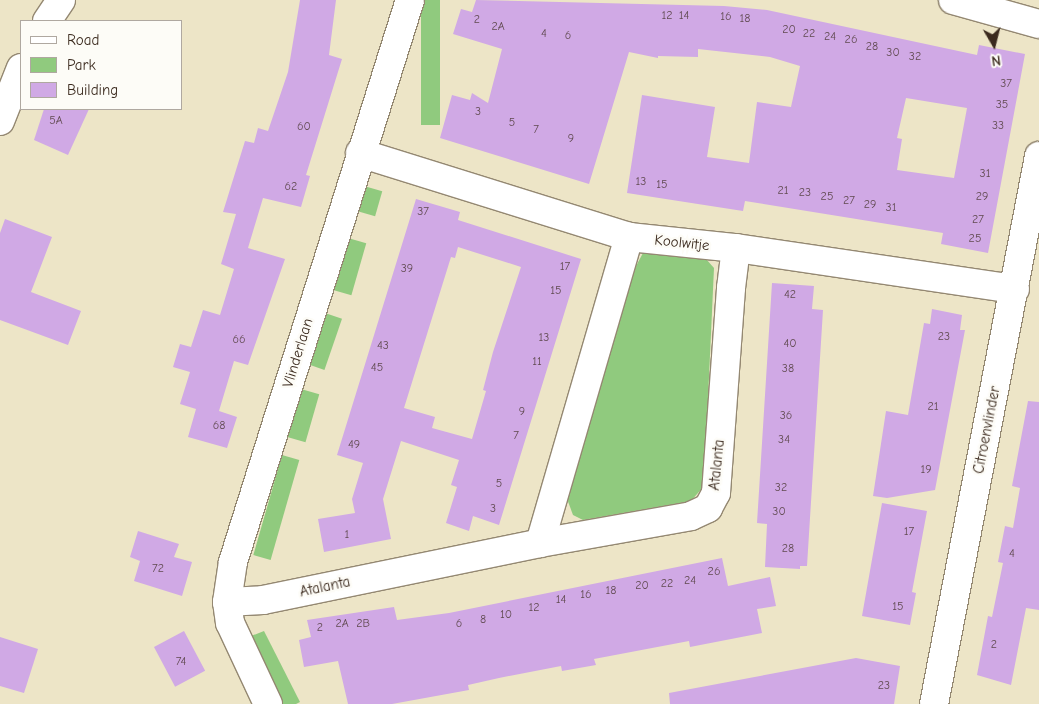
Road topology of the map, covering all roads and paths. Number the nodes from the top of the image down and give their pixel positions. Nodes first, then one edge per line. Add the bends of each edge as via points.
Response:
1 (61, 0) edge
2 (410, 0) edge
3 (953, 0) edge
4 (48, 20) edge
5 (1039, 24) edge
6 (20, 71) edge
7 (0, 121) edge
8 (360, 153) junction
9 (1039, 156) edge
10 (629, 237) junction
11 (736, 248) junction
12 (1014, 290) junction
13 (540, 542) junction
14 (227, 602) junction
15 (268, 704) edge
16 (934, 704) edge

1 - 4 street
2 - 8 street, Vlinderlaan
3 - 5 street
6 - 7 street
8 - 10 street, Koolwitje
8 - 14 street, Vlinderlaan via 233,562
9 - 12 street, Citroenvlinder
10 - 11 street, Koolwitje
10 - 13 street
11 - 12 street, Koolwitje
11 - 13 street, Atalanta via 730,288 716,493 708,508 691,516
12 - 16 street, Citroenvlinder
13 - 14 street, Atalanta via 263,600
14 - 15 street, Vlinderlaan via 236,640

